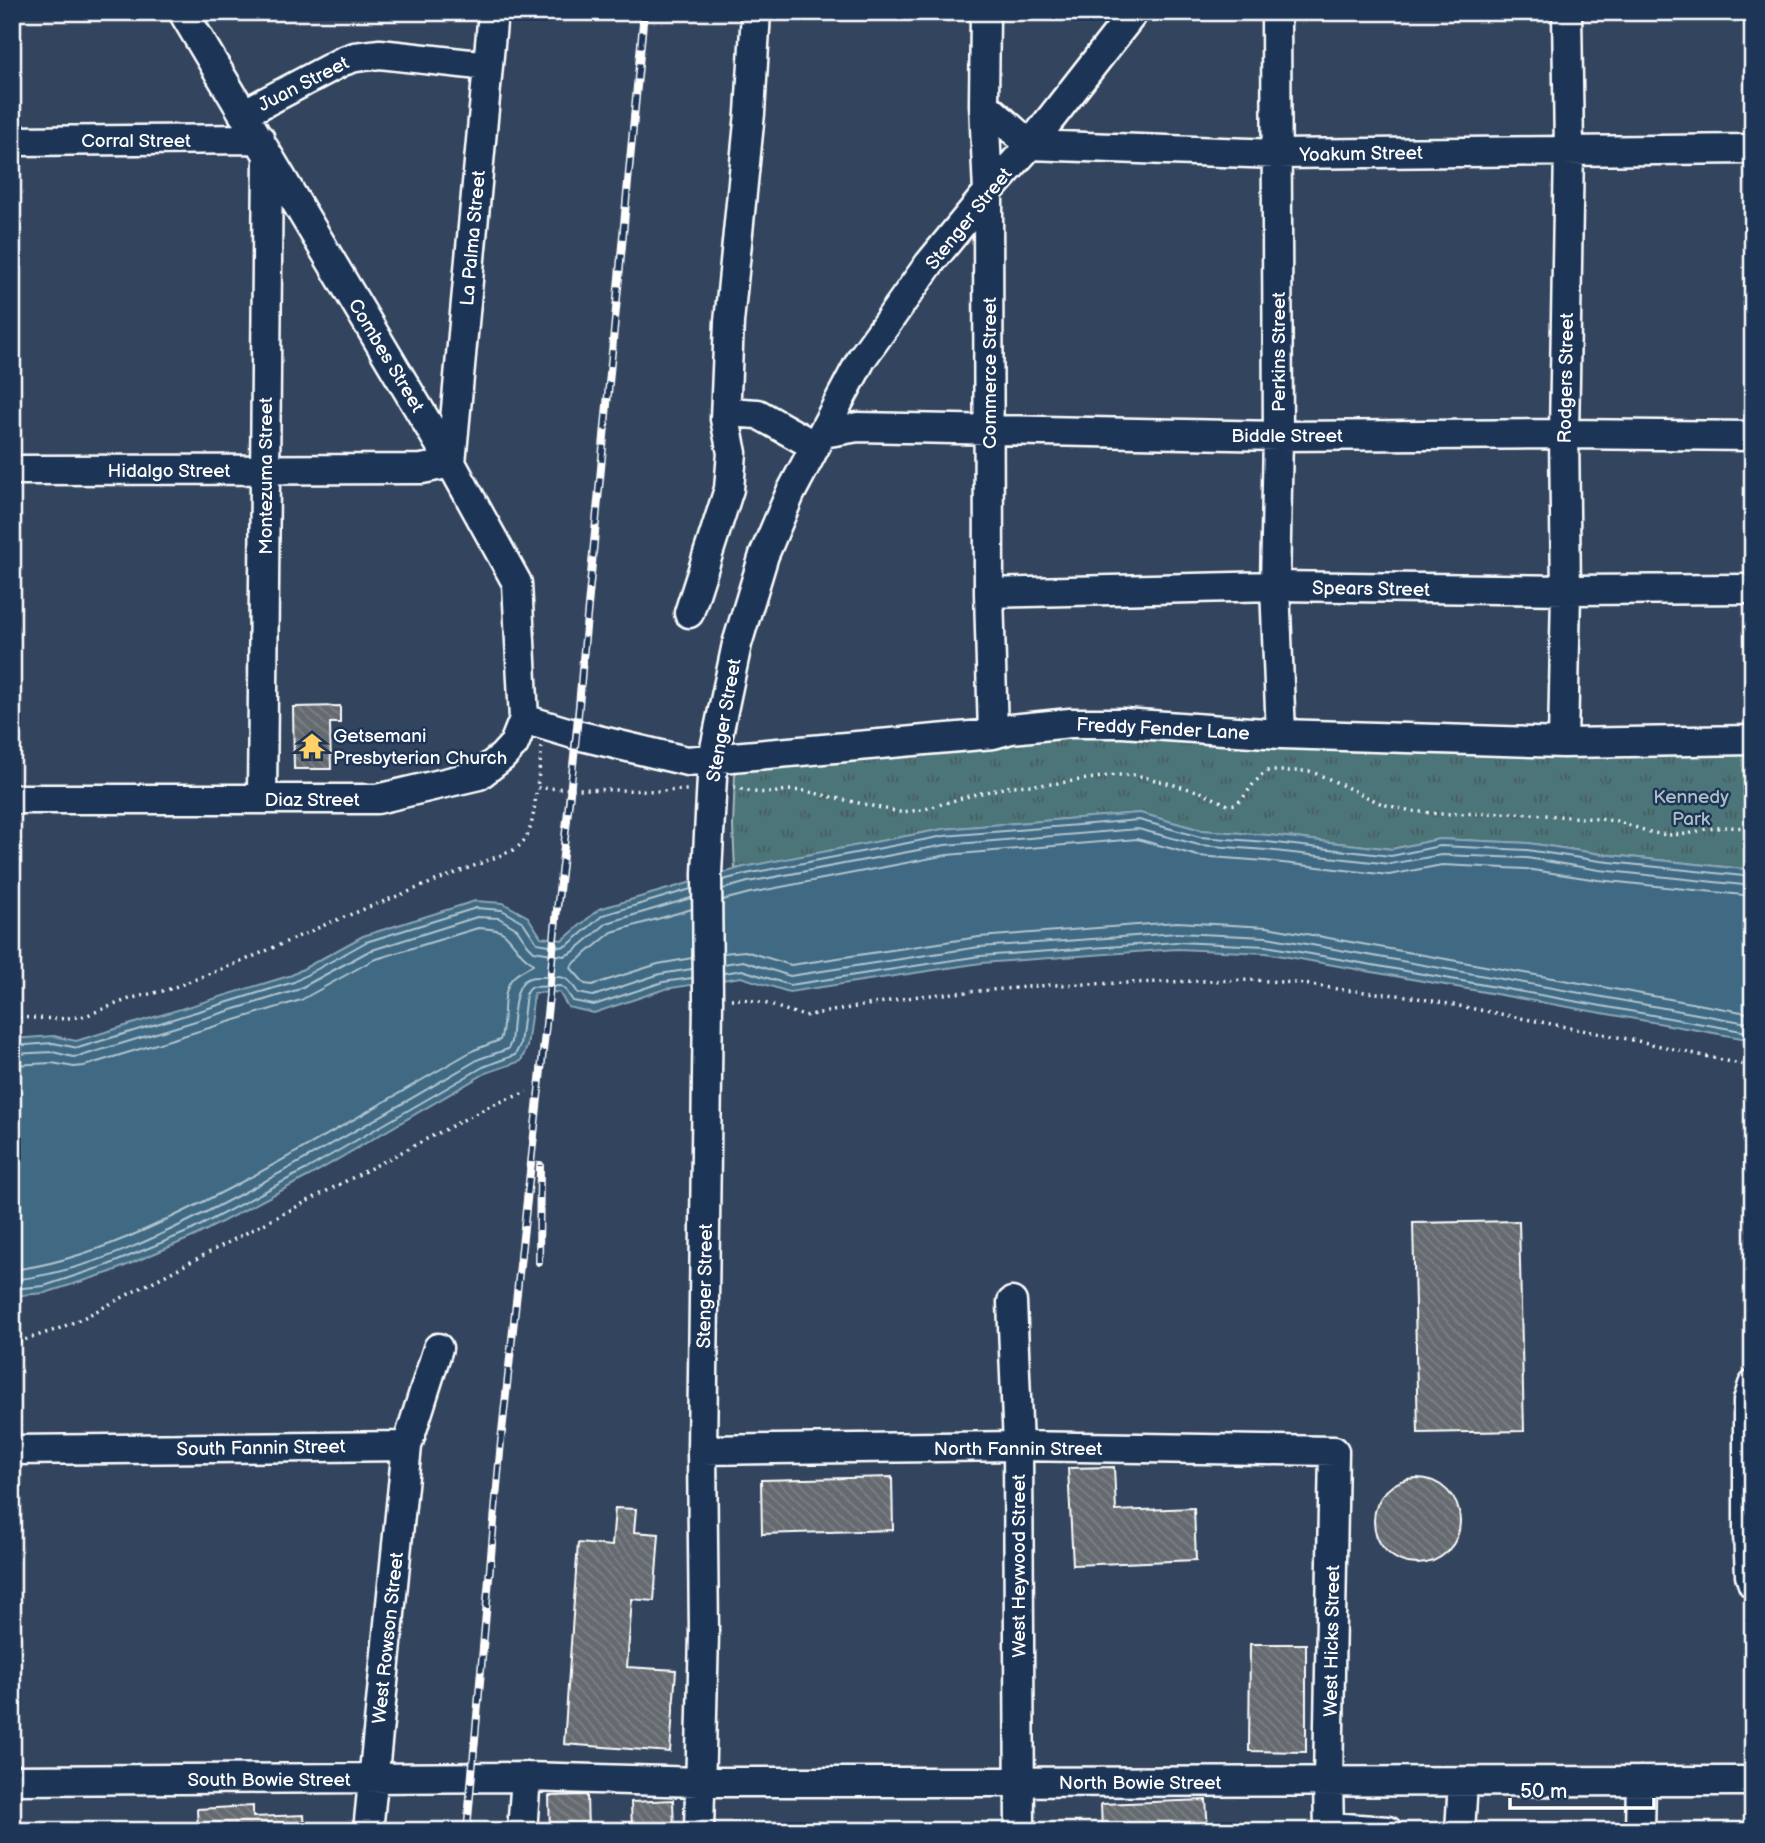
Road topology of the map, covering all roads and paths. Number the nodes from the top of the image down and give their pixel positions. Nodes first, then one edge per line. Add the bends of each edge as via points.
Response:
1 (183, 12) edge
2 (493, 12) edge
3 (756, 12) edge
4 (985, 12) edge
5 (1134, 12) edge
6 (1276, 12) edge
7 (1567, 12) edge
8 (488, 66) junction
9 (984, 104) junction
10 (243, 114) junction
11 (12, 141) edge
12 (1030, 145) junction
13 (264, 146) junction
14 (1753, 149) edge
15 (1569, 150) junction
16 (1277, 154) junction
17 (988, 192) junction
18 (726, 412) junction
19 (989, 431) junction
20 (1564, 434) junction
21 (1278, 436) junction
22 (1753, 436) edge
23 (819, 440) junction
24 (451, 463) junction
25 (12, 470) edge
26 (265, 470) junction
27 (1276, 586) junction
28 (1753, 589) edge
29 (1566, 590) junction
30 (989, 593) junction
31 (689, 613) dead end
32 (535, 723) junction
33 (1281, 733) junction
34 (993, 734) junction
35 (1753, 740) edge
36 (1563, 743) junction
37 (713, 758) junction
38 (537, 788) junction
39 (711, 788) junction
40 (12, 799) edge
41 (262, 799) junction
42 (1753, 828) edge
43 (708, 1001) junction
44 (12, 1017) edge
45 (1753, 1067) edge
46 (527, 1092) dead end
47 (1012, 1302) dead end
48 (12, 1344) edge
49 (438, 1348) dead end
50 (1753, 1385) edge
51 (407, 1446) junction
52 (1018, 1446) junction
53 (12, 1450) edge
54 (702, 1450) junction
55 (1334, 1451) joint
56 (1753, 1584) edge
57 (526, 1777) junction
58 (373, 1779) junction
59 (12, 1780) edge
60 (1020, 1781) junction
61 (1641, 1781) junction
62 (1753, 1781) edge
63 (700, 1782) junction
64 (1328, 1782) junction
65 (1463, 1782) junction
66 (1329, 1829) edge
67 (1374, 1830) edge
68 (368, 1831) edge
69 (522, 1831) edge
70 (699, 1831) edge
71 (1020, 1831) edge
72 (1460, 1831) edge
73 (1640, 1831) edge

1 - 10 street, Combes Street
2 - 8 street, La Palma Street
3 - 18 street via 729,322
4 - 9 street, Commerce Street
5 - 12 street, Stenger Street
6 - 16 street, Perkins Street
7 - 15 street, Rodgers Street
8 - 10 street, Juan Street via 380,54 355,57
8 - 24 street, La Palma Street
9 - 12 street
9 - 17 street, Commerce Street
10 - 13 street, Combes Street
11 - 13 street, Corral Street
12 - 16 street, Yoakum Street
12 - 17 street, Stenger Street
13 - 24 street, Combes Street
13 - 26 street, Montezuma Street
14 - 15 street, Yoakum Street
15 - 16 street, Yoakum Street
15 - 20 street, Rodgers Street
16 - 21 street, Perkins Street
17 - 19 street, Commerce Street
17 - 23 street, Stenger Street via 862,358
18 - 23 street via 758,414
18 - 31 street via 732,453 729,489
19 - 21 street, Biddle Street
19 - 23 street, Biddle Street via 858,428
19 - 30 street, Commerce Street
20 - 21 street, Biddle Street
20 - 22 street, Biddle Street
20 - 29 street, Rodgers Street
21 - 27 street, Perkins Street
23 - 37 street, Stenger Street via 764,555 737,644
24 - 26 street, Hidalgo Street via 422,469
24 - 32 street, Combes Street via 517,583
25 - 26 street, Hidalgo Street
26 - 41 street, Montezuma Street
27 - 29 street, Spears Street
27 - 30 street, Spears Street
27 - 33 street, Perkins Street
28 - 29 street, Spears Street
29 - 36 street, Rodgers Street
30 - 34 street, Commerce Street
32 - 37 street, Freddy Fender Lane via 687,761
32 - 38 path
32 - 41 street, Diaz Street via 479,775 377,799
33 - 34 street, Freddy Fender Lane via 1070,723
33 - 36 street, Freddy Fender Lane
34 - 37 street, Freddy Fender Lane
35 - 36 street, Freddy Fender Lane
37 - 39 street, Stenger Street
38 - 39 path
38 - 44 path via 526,837 504,854 167,990 85,1016
39 - 42 path via 805,791 899,812 1012,786 1136,775 1201,792 1228,805 1242,799 1266,771 1309,771 1382,804 1412,811 1598,818 1667,835
39 - 43 street, Stenger Street via 706,873
40 - 41 street, Diaz Street
43 - 45 path via 743,999 804,1016 919,996 1051,985 1275,982 1420,999
43 - 54 street, Stenger Street
46 - 48 path via 480,1111 83,1318
47 - 52 street, West Heywood Street
49 - 51 street
50 - 56 street via 1748,1401 1748,1534
51 - 53 street, South Fannin Street
51 - 58 street, West Rowson Street
52 - 54 street, North Fannin Street
52 - 55 street, North Fannin Street
52 - 60 street, West Heywood Street
54 - 63 street, Stenger Street
55 - 64 street, West Hicks Street
57 - 58 street, South Bowie Street
57 - 63 street, North Bowie Street
57 - 69 street
58 - 59 street, South Bowie Street
58 - 68 street, West Rowson Street
60 - 63 street, North Bowie Street
60 - 64 street, North Bowie Street
60 - 71 street, West Heywood Street
61 - 62 street, North Bowie Street
61 - 65 street, North Bowie Street
61 - 73 street
63 - 70 street, Stenger Street
64 - 65 street, North Bowie Street
64 - 66 street, West Hicks Street
65 - 72 street
66 - 67 street

